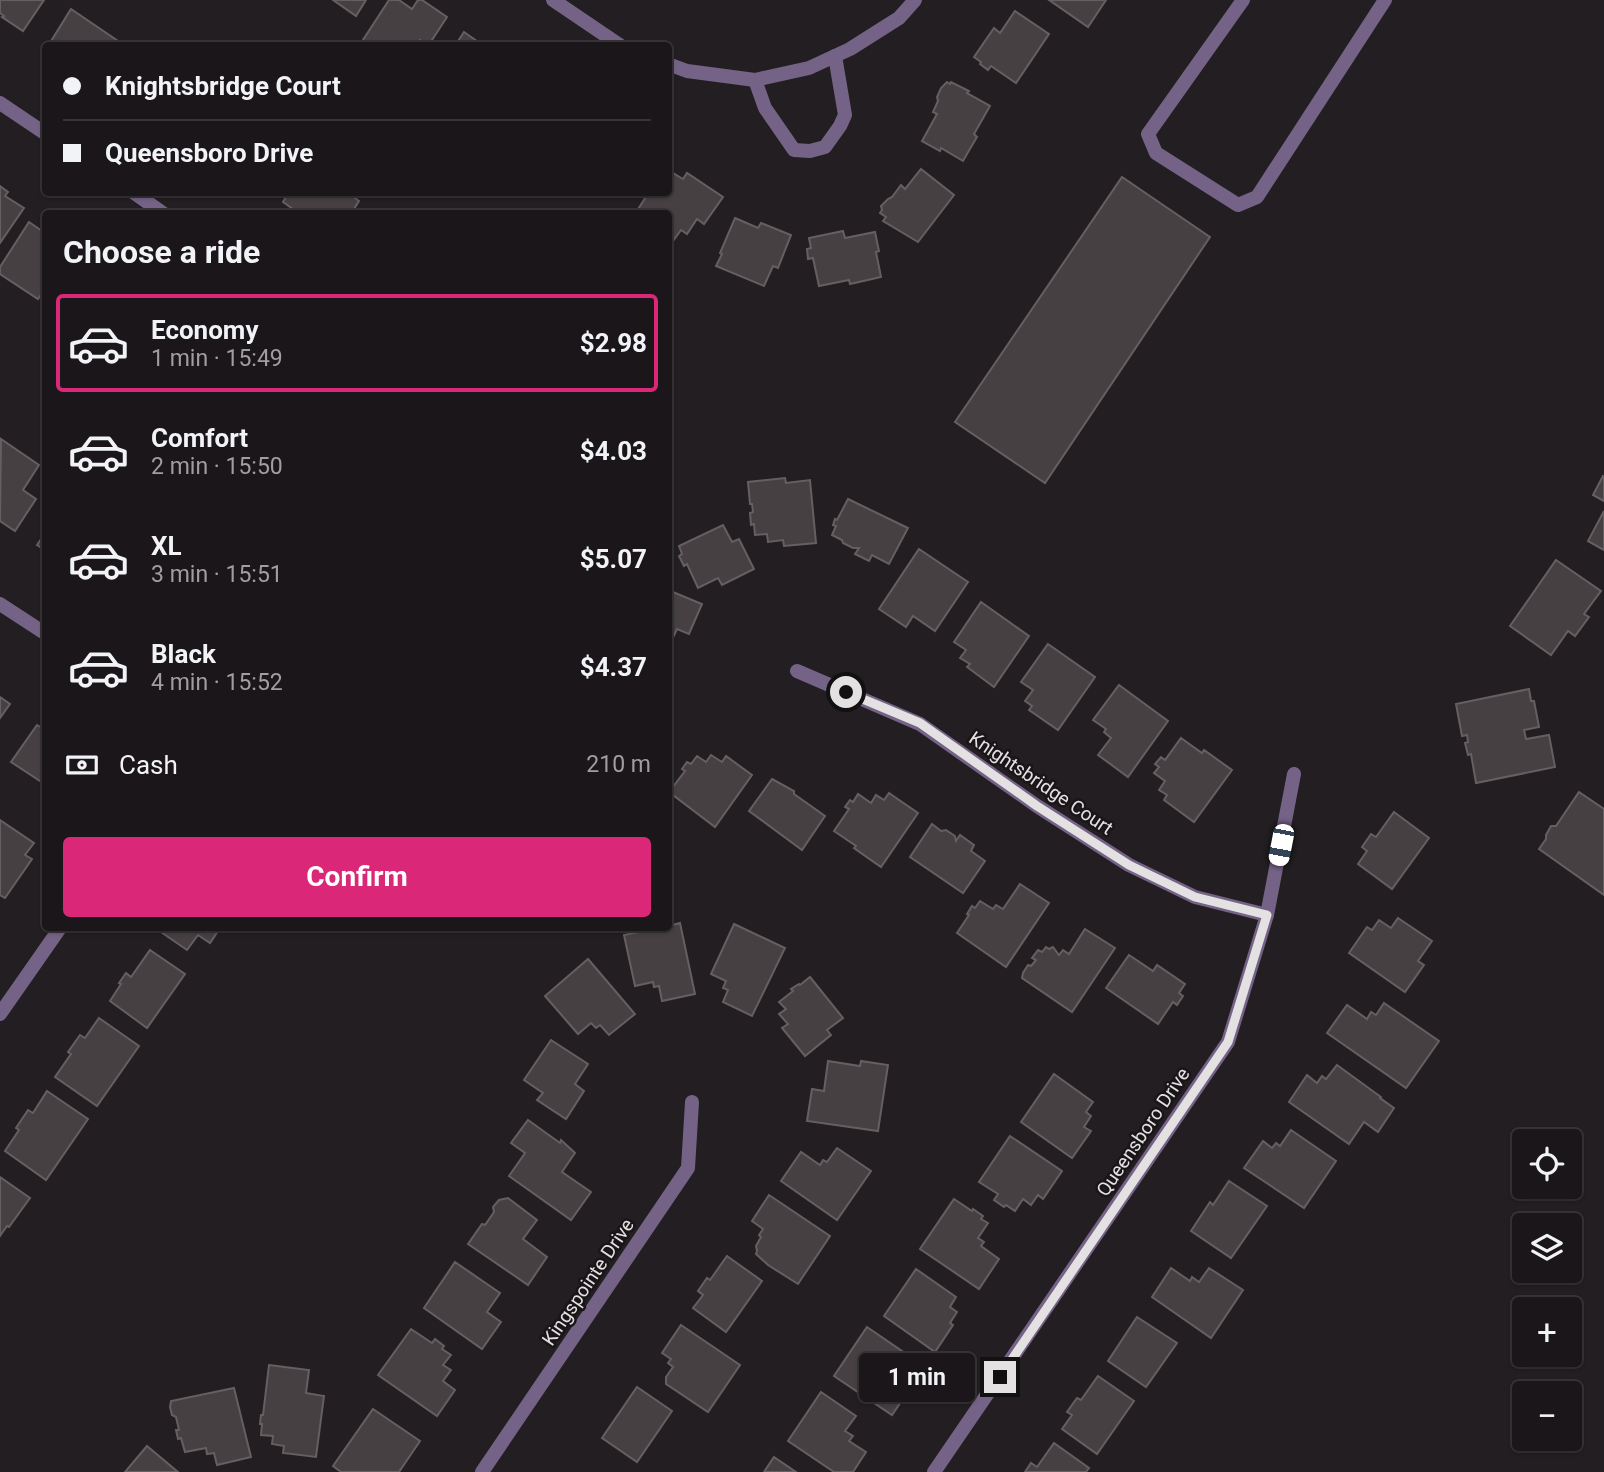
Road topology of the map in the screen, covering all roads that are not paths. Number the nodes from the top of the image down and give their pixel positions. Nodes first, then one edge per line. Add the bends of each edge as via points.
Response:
1 (553, 0) edge
2 (915, 0) edge
3 (1243, 0) edge
4 (1385, 0) edge
5 (615, 42) edge
6 (835, 56) junction
7 (672, 65) edge
8 (755, 80) junction
9 (0, 103) edge
10 (42, 131) edge
11 (139, 196) edge
12 (158, 210) edge
13 (0, 604) edge
14 (42, 631) edge
15 (797, 671) dead end
16 (1294, 774) dead end
17 (1267, 915) junction
18 (58, 931) edge
19 (0, 1014) edge
20 (692, 1102) dead end
21 (482, 1472) edge
22 (934, 1472) edge

1 - 5 street
2 - 6 street via 899,18
3 - 4 street via 1148,134 1156,153 1238,205 1257,197
6 - 8 street via 809,68
6 - 8 street via 845,115 825,147 794,150 765,108
7 - 8 street
9 - 10 street
11 - 12 street
13 - 14 street
15 - 17 street, Knightsbridge Court via 920,723 1129,865 1195,897
16 - 17 street, Queensboro Drive
17 - 22 street, Queensboro Drive via 1228,1042
18 - 19 street
20 - 21 street, Kingspointe Drive via 688,1168

